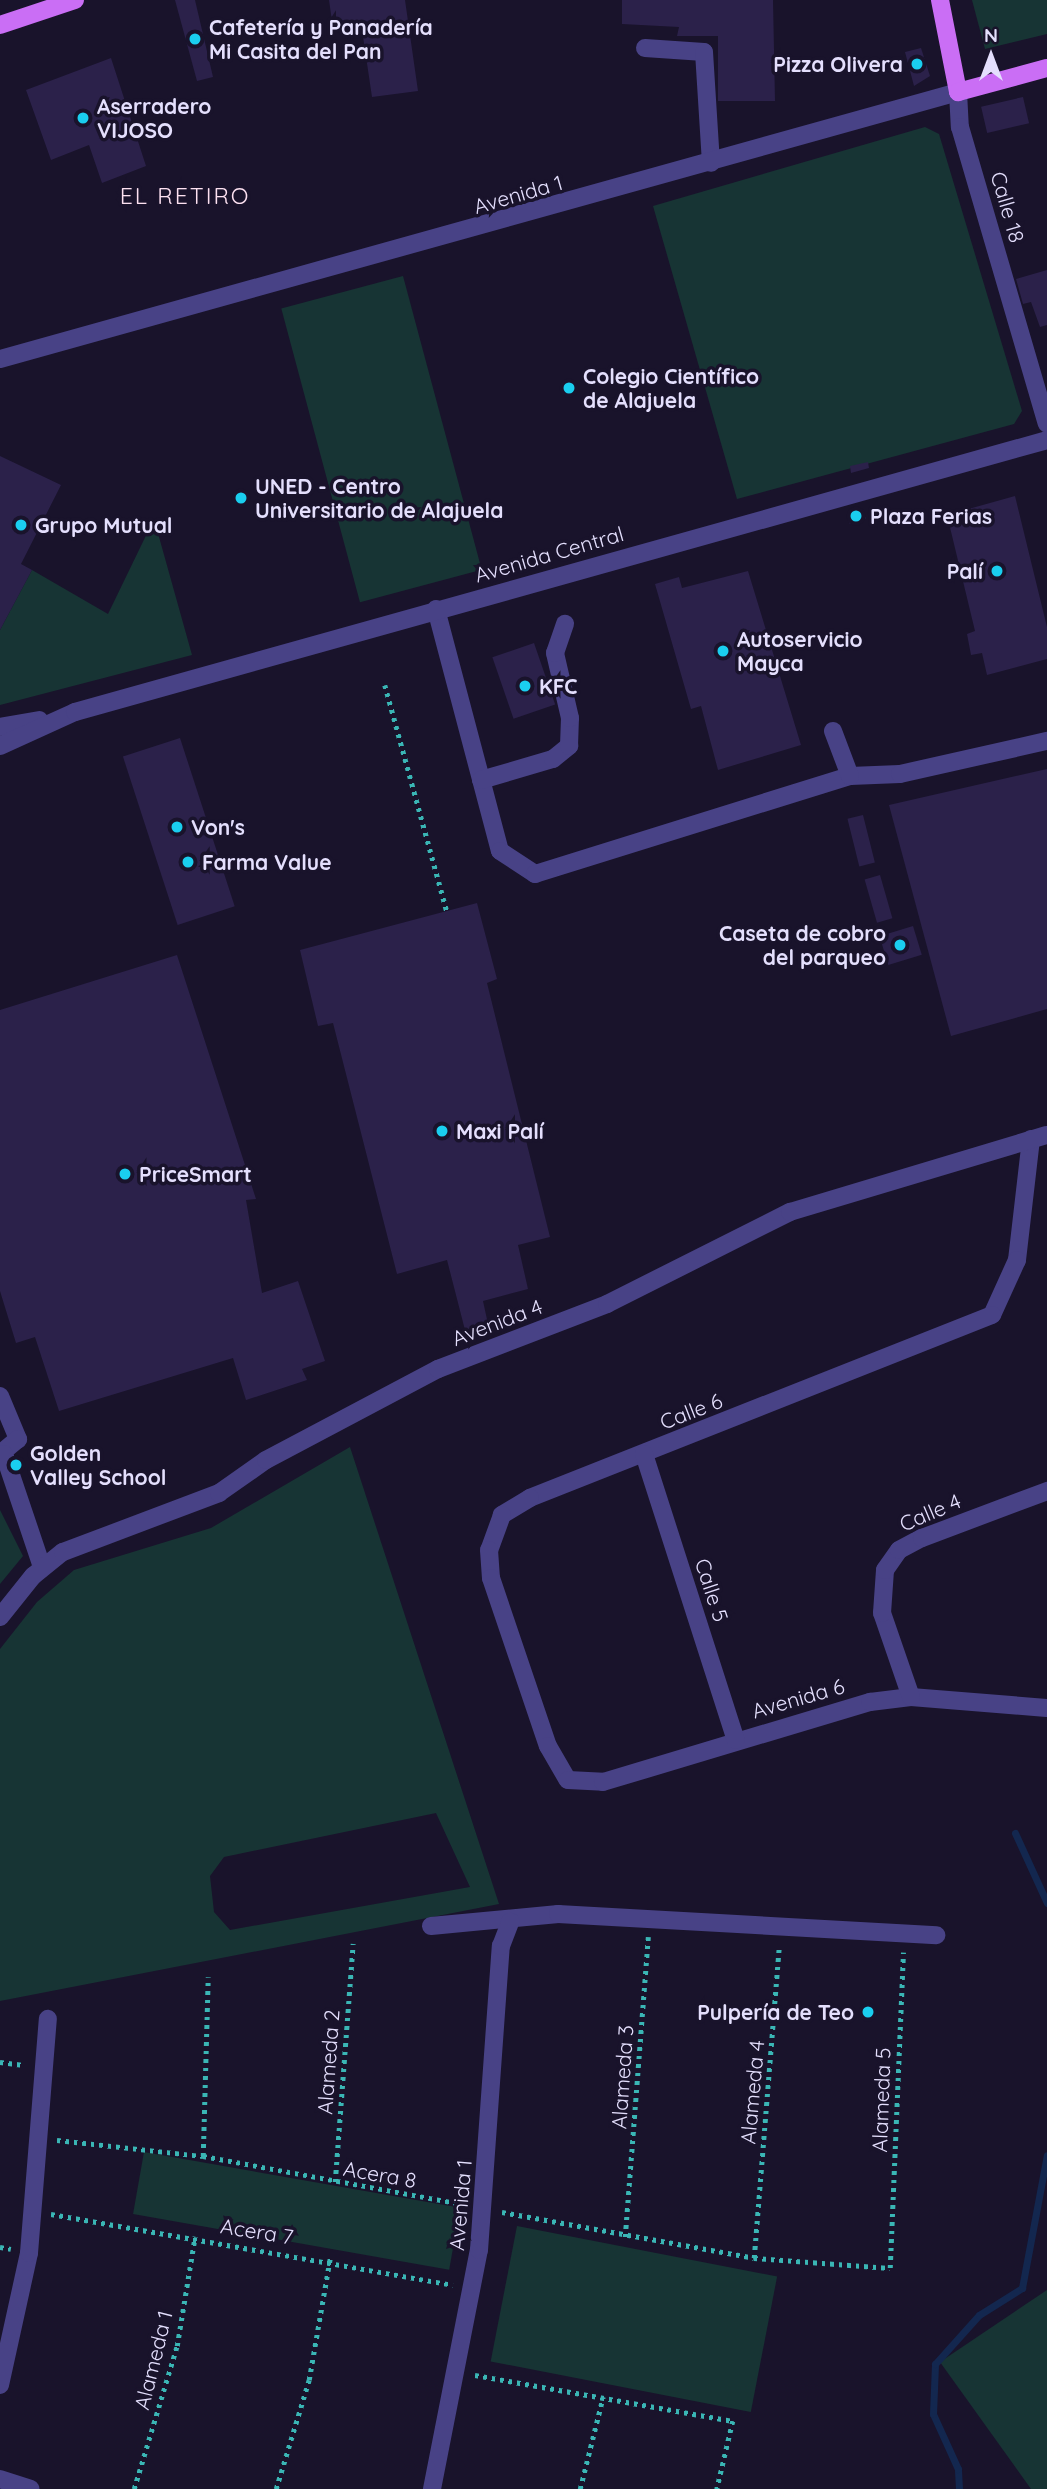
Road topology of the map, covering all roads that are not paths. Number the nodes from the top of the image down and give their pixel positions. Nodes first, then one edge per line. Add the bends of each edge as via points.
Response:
1 (75, 0) edge
2 (940, 0) edge
3 (0, 25) edge
4 (645, 48) dead end
5 (1047, 68) edge
6 (958, 92) junction
7 (711, 163) junction
8 (0, 359) edge
9 (1047, 424) edge
10 (1047, 440) edge
11 (436, 609) junction
12 (565, 624) dead end
13 (63, 716) junction
14 (0, 727) edge
15 (833, 731) dead end
16 (1047, 741) edge
17 (0, 748) edge
18 (850, 776) junction
19 (481, 780) junction
20 (1039, 1137) edge
21 (0, 1396) edge
22 (2, 1454) edge
23 (644, 1454) junction
24 (1047, 1492) edge
25 (42, 1567) junction
26 (0, 1617) edge
27 (911, 1697) junction
28 (1047, 1709) edge
29 (736, 1740) junction
30 (569, 1780) joint
31 (510, 1922) junction
32 (431, 1926) dead end
33 (936, 1935) dead end
34 (48, 2019) dead end
35 (0, 2385) edge
36 (0, 2479) edge
37 (30, 2489) edge
38 (432, 2489) edge

1 - 3 main road
2 - 6 main road, Calle 18
4 - 7 street via 704,52
5 - 6 main road, Avenida 1
6 - 7 street, Avenida 1
6 - 9 street, Calle 18 via 960,127
7 - 8 street, Avenida 1
10 - 11 street, Avenida Central
11 - 13 street, Avenida Central
11 - 19 street
12 - 19 street via 555,653 570,718 569,746 554,759
13 - 14 street, Avenida Central
13 - 17 street, Avenida Central
15 - 18 street
16 - 18 street via 900,774
18 - 19 street via 535,874 500,851
20 - 23 street, Calle 6 via 1017,1260 992,1315
20 - 25 street, Avenida 4 via 757,1225 607,1304 386,1393 197,1503 72,1547
21 - 22 street via 18,1439
22 - 25 street
23 - 29 street, Calle 5
23 - 30 street, Calle 6 via 530,1498 502,1515 491,1541 495,1591 548,1746
24 - 27 street, Calle 4 via 922,1538 899,1550 885,1570 882,1613
25 - 26 street, Avenida 4
27 - 28 street, Avenida 6
27 - 29 street, Avenida 6 via 870,1702
29 - 30 street, Avenida 6 via 603,1782
31 - 32 street
31 - 33 street via 558,1914
31 - 38 street, Avenida 1 via 501,1945 484,2208 474,2289
34 - 35 street via 34,2211 14,2340
36 - 37 street

